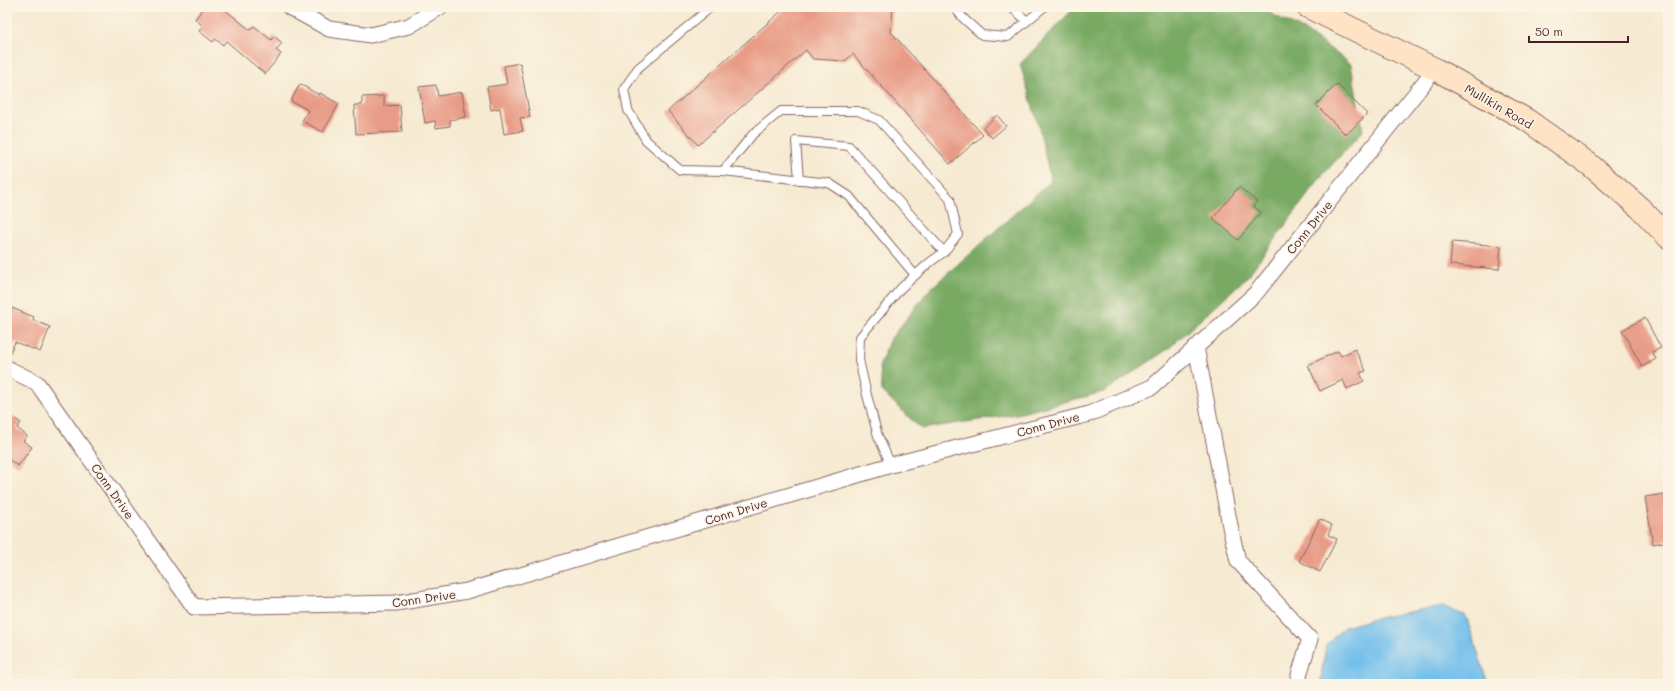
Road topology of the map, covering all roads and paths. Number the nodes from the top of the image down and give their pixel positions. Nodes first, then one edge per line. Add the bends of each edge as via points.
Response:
1 (289, 7) edge
2 (440, 7) edge
3 (711, 7) edge
4 (954, 7) edge
5 (1011, 7) edge
6 (1044, 7) edge
7 (1308, 7) edge
8 (1027, 21) junction
9 (1434, 70) junction
10 (723, 171) junction
11 (800, 180) junction
12 (1668, 237) edge
13 (944, 252) junction
14 (915, 275) junction
15 (1196, 347) junction
16 (7, 368) edge
17 (891, 465) junction
18 (1300, 684) edge

1 - 2 street via 329,29 371,35 409,26
3 - 10 lane via 638,68 624,89 628,110 646,140 680,170
4 - 8 lane via 982,35 1008,37
5 - 8 lane
6 - 8 lane
7 - 9 street, Mullikin Road
9 - 12 street, Mullikin Road via 1527,120 1582,159 1640,208
9 - 15 street, Conn Drive via 1256,293
10 - 11 lane
10 - 13 lane via 753,134 781,111 858,111 880,120 950,199 958,234
11 - 13 lane via 796,141 848,146
11 - 14 lane via 829,183 849,196
13 - 14 lane
14 - 17 lane via 860,337 859,360 867,395 878,436
15 - 17 street, Conn Drive via 1152,387 1089,414
15 - 18 street via 1238,561 1310,639
16 - 17 street, Conn Drive via 37,383 194,607 396,603 467,591

